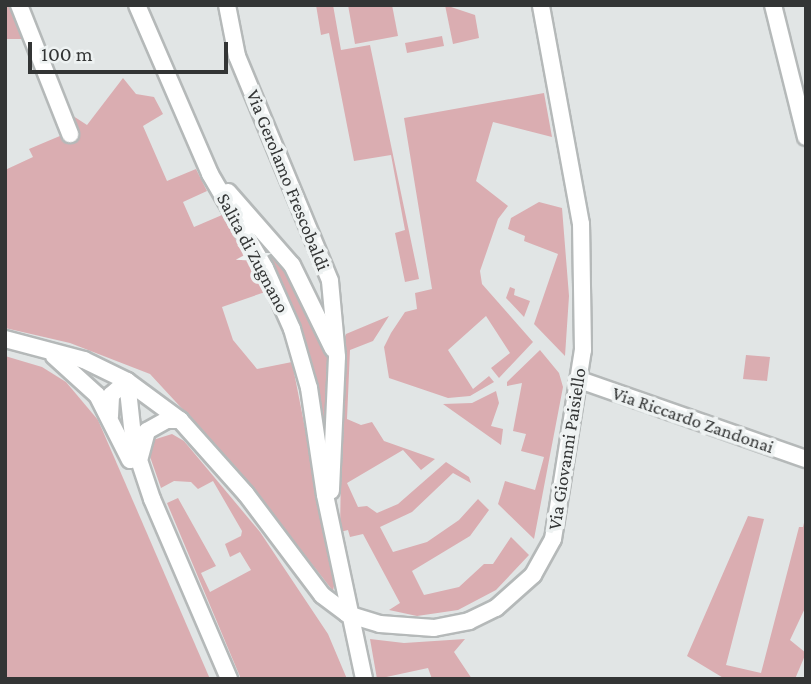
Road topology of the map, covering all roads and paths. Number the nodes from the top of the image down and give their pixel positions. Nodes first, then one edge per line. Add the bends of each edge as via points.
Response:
1 (19, 5) edge
2 (137, 5) edge
3 (227, 5) edge
4 (541, 5) edge
5 (773, 5) edge
6 (70, 134) dead end
7 (806, 137) edge
8 (210, 174) junction
9 (5, 339) edge
10 (40, 346) junction
11 (337, 357) junction
12 (580, 380) junction
13 (127, 382) junction
14 (110, 416) junction
15 (180, 420) junction
16 (806, 459) edge
17 (140, 463) junction
18 (152, 499) junction
19 (329, 515) junction
20 (347, 614) junction
21 (229, 679) edge
22 (364, 679) edge

1 - 6 street
2 - 8 street, Salita di Zugnano
3 - 11 street, Via Gerolamo Frescobaldi via 237,56 326,268
4 - 12 street, Via Giovanni Paisiello via 582,237 585,317
5 - 7 street
8 - 11 street, Via Gerolamo Frescobaldi via 292,265
8 - 19 street, Salita di Zugnano via 265,268 292,329 309,388
9 - 10 street, Via Giovanni Paisiello
10 - 13 street, Via Giovanni Paisiello via 84,360
10 - 14 street via 84,380
11 - 19 street, Via Gerolamo Frescobaldi
12 - 16 street, Via Riccardo Zandonai
12 - 20 street, Via Giovanni Paisiello via 555,529 544,558 521,588 484,615 450,626 397,626
13 - 14 street via 111,395
13 - 15 street, Via Giovanni Paisiello
13 - 17 street
14 - 18 street
15 - 17 street via 167,420 147,431
15 - 20 street, Via Giovanni Paisiello via 246,494 322,595
17 - 18 street
18 - 21 street
19 - 20 street, Salita di Zugnano
20 - 22 street, Salita di Zugnano

